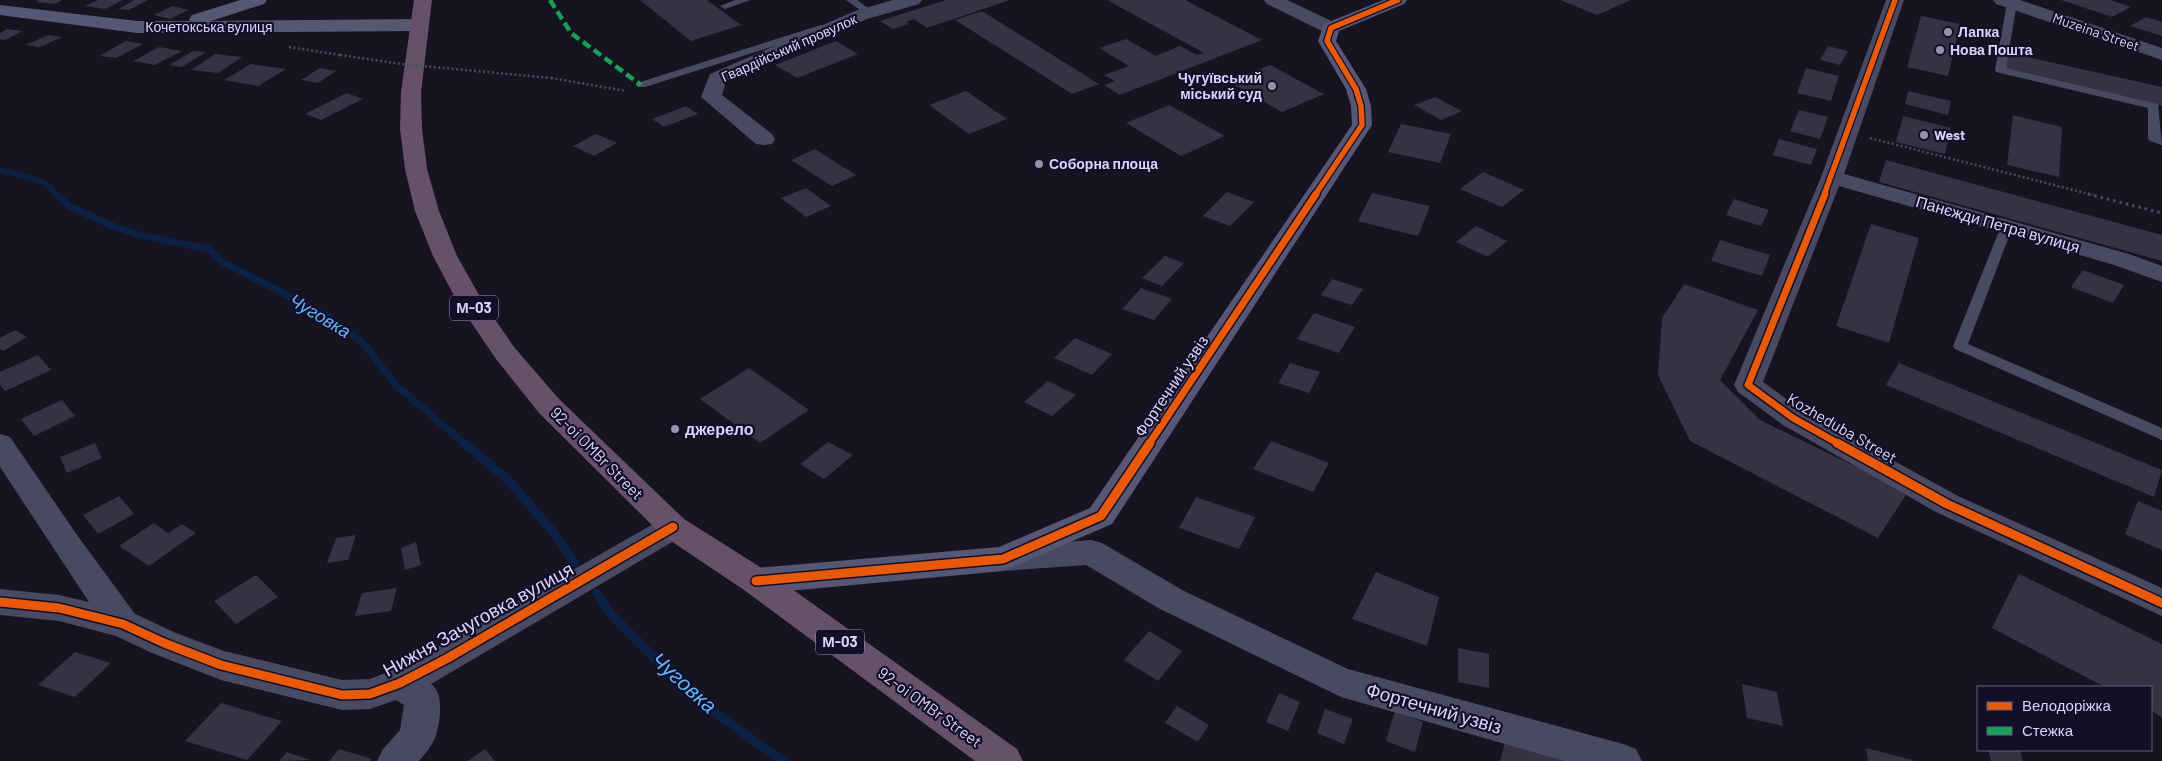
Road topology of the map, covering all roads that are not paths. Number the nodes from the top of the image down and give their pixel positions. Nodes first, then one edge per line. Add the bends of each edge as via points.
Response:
1 (258, 0) edge
2 (423, 0) edge
3 (745, 0) edge
4 (913, 0) edge
5 (1273, 0) edge
6 (1398, 0) edge
7 (1895, 0) edge
8 (2007, 2) edge
9 (725, 6) dead end
10 (861, 9) edge
11 (0, 10) edge
12 (419, 25) junction
13 (170, 28) junction
14 (1332, 28) junction
15 (2162, 54) edge
16 (641, 85) dead end
17 (764, 139) dead end
18 (2162, 141) edge
19 (1832, 177) junction
20 (2007, 226) junction
21 (2162, 275) edge
22 (2162, 434) edge
23 (0, 444) edge
24 (673, 527) junction
25 (1003, 559) junction
26 (756, 582) junction
27 (0, 602) edge
28 (2162, 603) edge
29 (123, 624) junction
30 (400, 683) junction
31 (396, 761) edge
32 (1004, 761) edge
33 (1623, 761) edge

1 - 13 street
2 - 12 highway, 92-oi OMBr Street / М-03
3 - 9 lane
4 - 10 street, Гвардійський провулок
5 - 14 street
6 - 14 street
7 - 19 street, Kozheduba Street
8 - 15 street, Muzeina Street
8 - 18 lane via 2000,70 2154,106 2154,139
10 - 16 lane
10 - 17 street, Гвардійський провулок via 717,78 711,97
11 - 13 street, Кочетокська вулиця
12 - 13 street, Кочетокська вулиця
12 - 24 highway, 92-oi OMBr Street / М-03 via 411,92 411,129 416,169 427,211 445,256 471,303 505,353 543,398
14 - 25 street, Фортечний узвіз via 1328,41 1356,89 1362,125 1101,516
19 - 20 street, Панєжди Петра вулиця
19 - 28 street, Kozheduba Street via 1748,385 1793,418 1947,504
20 - 21 street, Панєжди Петра вулиця via 2120,259
20 - 22 lane via 1960,346
23 - 29 street, Нижня Зачуговка вулиця
24 - 26 highway, 92-oi OMBr Street / М-03
24 - 30 street, Нижня Зачуговка вулиця
25 - 26 street, Фортечний узвіз
25 - 33 street, Фортечний узвіз via 1091,552 1172,600 1341,682
26 - 32 highway, 92-oi OMBr Street / М-03
27 - 29 street, Нижня Зачуговка вулиця via 59,608
29 - 30 street, Нижня Зачуговка вулиця via 221,666 342,695 370,694
30 - 31 street, Нижня Зачуговка вулиця via 423,698 417,737

